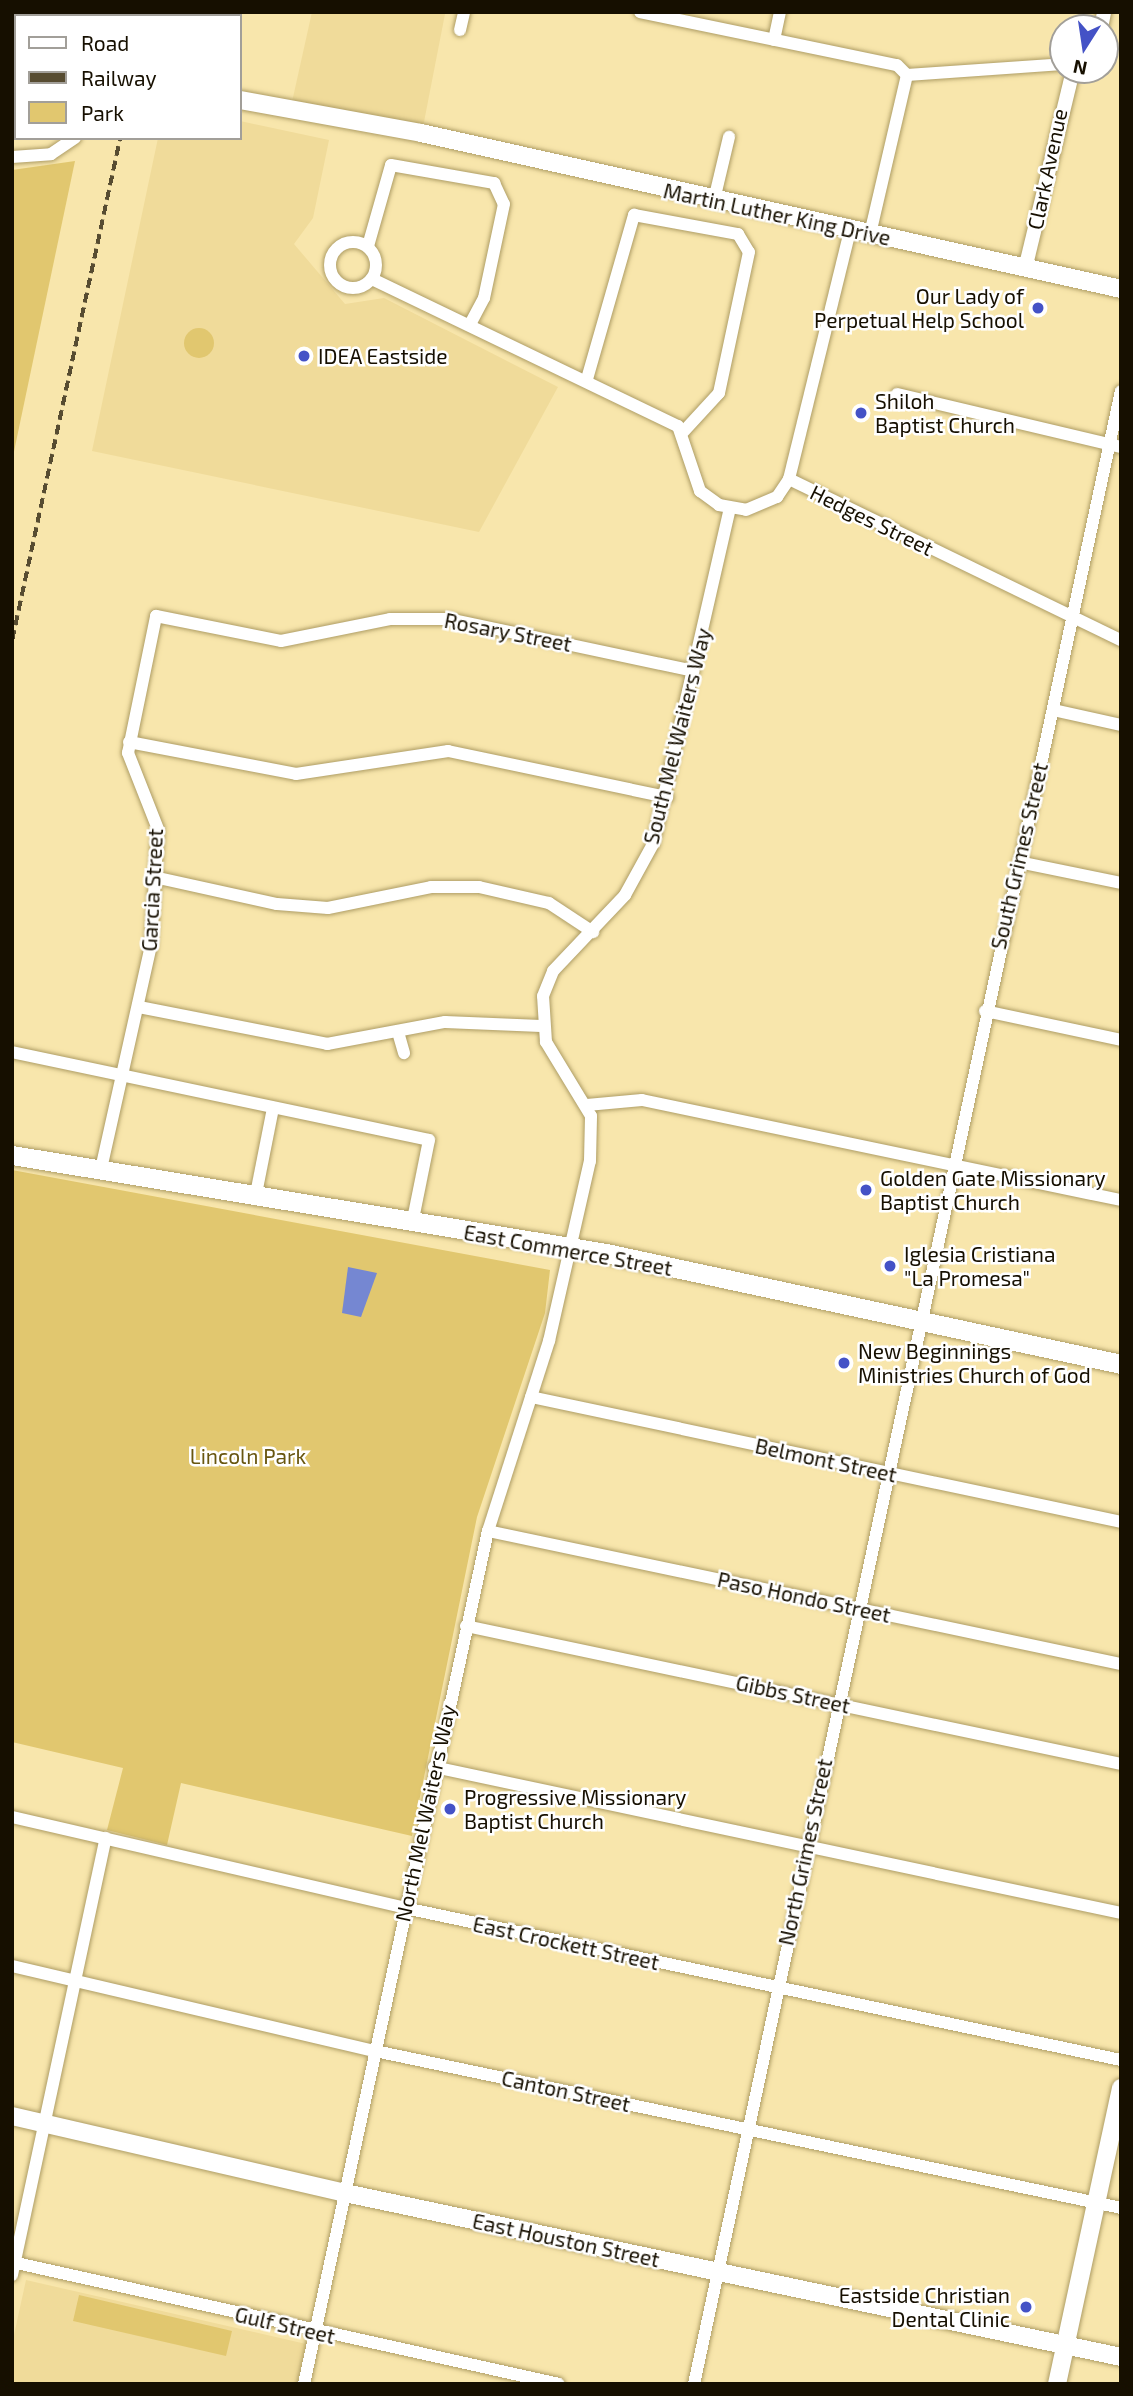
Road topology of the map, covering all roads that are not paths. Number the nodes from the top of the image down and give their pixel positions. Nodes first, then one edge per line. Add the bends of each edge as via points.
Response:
1 (464, 12) edge
2 (640, 12) edge
3 (780, 12) edge
4 (460, 30) dead end
5 (774, 40) junction
6 (1049, 65) edge
7 (906, 75) junction
8 (1070, 84) edge
9 (242, 100) edge
10 (729, 137) dead end
11 (72, 140) edge
12 (12, 157) edge
13 (714, 200) junction
14 (849, 230) junction
15 (870, 234) junction
16 (368, 247) junction
17 (1024, 269) junction
18 (372, 279) junction
19 (1121, 289) edge
20 (471, 322) junction
21 (587, 379) junction
22 (1121, 391) edge
23 (897, 394) dead end
24 (684, 431) junction
25 (1115, 446) edge
26 (789, 479) junction
27 (730, 509) junction
28 (156, 616) joint
29 (1074, 619) junction
30 (1121, 640) edge
31 (694, 671) junction
32 (1053, 710) junction
33 (1121, 726) edge
34 (128, 742) junction
35 (667, 797) junction
36 (1019, 862) junction
37 (154, 877) junction
38 (1121, 883) edge
39 (593, 932) junction
40 (139, 1007) junction
41 (985, 1011) junction
42 (541, 1026) junction
43 (398, 1032) junction
44 (1121, 1040) edge
45 (12, 1052) edge
46 (404, 1053) dead end
47 (121, 1076) junction
48 (587, 1105) junction
49 (273, 1108) junction
50 (12, 1155) edge
51 (954, 1165) junction
52 (101, 1170) junction
53 (255, 1199) junction
54 (1121, 1200) edge
55 (412, 1224) junction
56 (570, 1248) junction
57 (921, 1321) junction
58 (1121, 1363) edge
59 (531, 1396) junction
60 (887, 1473) junction
61 (1121, 1522) edge
62 (488, 1531) junction
63 (857, 1608) junction
64 (466, 1626) junction
65 (1121, 1664) edge
66 (837, 1703) junction
67 (1121, 1764) edge
68 (435, 1767) junction
69 (12, 1817) edge
70 (106, 1838) junction
71 (806, 1845) junction
72 (405, 1909) junction
73 (1121, 1913) edge
74 (12, 1966) edge
75 (75, 1980) junction
76 (778, 1988) junction
77 (375, 2051) junction
78 (1121, 2060) edge
79 (1121, 2088) edge
80 (12, 2116) edge
81 (1117, 2121) edge
82 (45, 2123) junction
83 (748, 2130) junction
84 (345, 2193) junction
85 (1096, 2203) junction
86 (1121, 2208) edge
87 (13, 2267) edge
88 (717, 2272) junction
89 (314, 2332) junction
90 (1065, 2345) junction
91 (1121, 2357) edge
92 (304, 2384) edge
93 (559, 2384) edge
94 (694, 2384) edge
95 (1057, 2384) edge

1 - 4 street
2 - 5 street
3 - 5 street
5 - 7 street via 897,65
6 - 7 street
7 - 15 street
8 - 17 street, Clark Avenue
9 - 13 main road, Martin Luther King Drive
10 - 13 street
11 - 12 street via 51,154
13 - 14 main road, Martin Luther King Drive
14 - 15 main road, Martin Luther King Drive
14 - 26 street
15 - 17 main road, Martin Luther King Drive
16 - 18 street via 377,262
16 - 18 street via 340,245 330,267 349,288
16 - 20 street via 391,165 494,183 504,204 484,298
17 - 19 main road, Martin Luther King Drive
18 - 20 street
20 - 21 street
21 - 24 street
21 - 24 street via 634,215 738,234 749,252 719,393
22 - 25 street, South Grimes Street
23 - 25 street
24 - 27 street via 694,481 709,499
25 - 29 street, South Grimes Street
26 - 27 street, Hedges Street via 766,503
26 - 29 street, Hedges Street
27 - 31 street, South Mel Waiters Way
28 - 31 street, Rosary Street via 282,640 390,619 439,618
28 - 34 street, Garcia Street
29 - 30 street, Hedges Street
29 - 32 street, South Grimes Street
31 - 35 street, South Mel Waiters Way
32 - 33 street
32 - 36 street, South Grimes Street
34 - 35 street via 296,774 448,751
34 - 37 street, Garcia Street via 132,776 159,829
35 - 39 street, South Mel Waiters Way via 645,863
36 - 38 street
36 - 41 street, South Grimes Street
37 - 39 street via 277,904 328,908 430,887 471,886 549,903
37 - 40 street, Garcia Street via 151,946
39 - 42 street, South Mel Waiters Way via 553,971 543,996
40 - 43 street via 327,1044
40 - 47 street, Garcia Street
41 - 44 street
41 - 51 street, South Grimes Street
42 - 43 street via 465,1021
42 - 48 street, South Mel Waiters Way via 554,1058
43 - 46 street
45 - 47 street
47 - 49 street
47 - 52 street, Garcia Street
48 - 51 street via 642,1100
48 - 56 street, South Mel Waiters Way via 593,1142
49 - 53 street
49 - 55 street via 429,1140
50 - 52 main road, East Commerce Street
51 - 54 street
51 - 57 street, South Grimes Street
52 - 53 main road, East Commerce Street
53 - 55 main road, East Commerce Street
55 - 56 main road, East Commerce Street
56 - 57 main road, East Commerce Street
56 - 59 street, North Mel Waiters Way
57 - 58 main road, East Commerce Street
57 - 60 street, North Grimes Street
59 - 60 street, Belmont Street
59 - 62 street, North Mel Waiters Way
60 - 61 street, Belmont Street
60 - 63 street, North Grimes Street
62 - 63 street, Paso Hondo Street
62 - 64 street, North Mel Waiters Way
63 - 65 street, Paso Hondo Street
63 - 66 street, North Grimes Street
64 - 66 street, Gibbs Street
64 - 68 street, North Mel Waiters Way
66 - 67 street, Gibbs Street
66 - 71 street, North Grimes Street
68 - 71 street
68 - 72 street, North Mel Waiters Way
69 - 70 street, East Crockett Street
70 - 72 street, East Crockett Street
70 - 75 street
71 - 73 street
71 - 76 street, North Grimes Street
72 - 76 street, East Crockett Street
72 - 77 street, North Mel Waiters Way
74 - 75 street, Canton Street
75 - 77 street, Canton Street
75 - 82 street
76 - 78 street, East Crockett Street
76 - 83 street, North Grimes Street
77 - 83 street, Canton Street
77 - 84 street, North Mel Waiters Way
79 - 81 main road
80 - 82 main road, East Houston Street
81 - 85 main road
82 - 84 main road, East Houston Street
82 - 87 street
83 - 85 street, Canton Street
83 - 88 street, North Grimes Street
84 - 88 main road, East Houston Street
84 - 89 street, North Mel Waiters Way
85 - 86 street, Canton Street
85 - 90 main road
87 - 89 street, Gulf Street
88 - 90 main road, East Houston Street
88 - 94 street, North Grimes Street
89 - 92 street, North Mel Waiters Way
89 - 93 street, Gulf Street
90 - 91 main road, East Houston Street
90 - 95 main road

